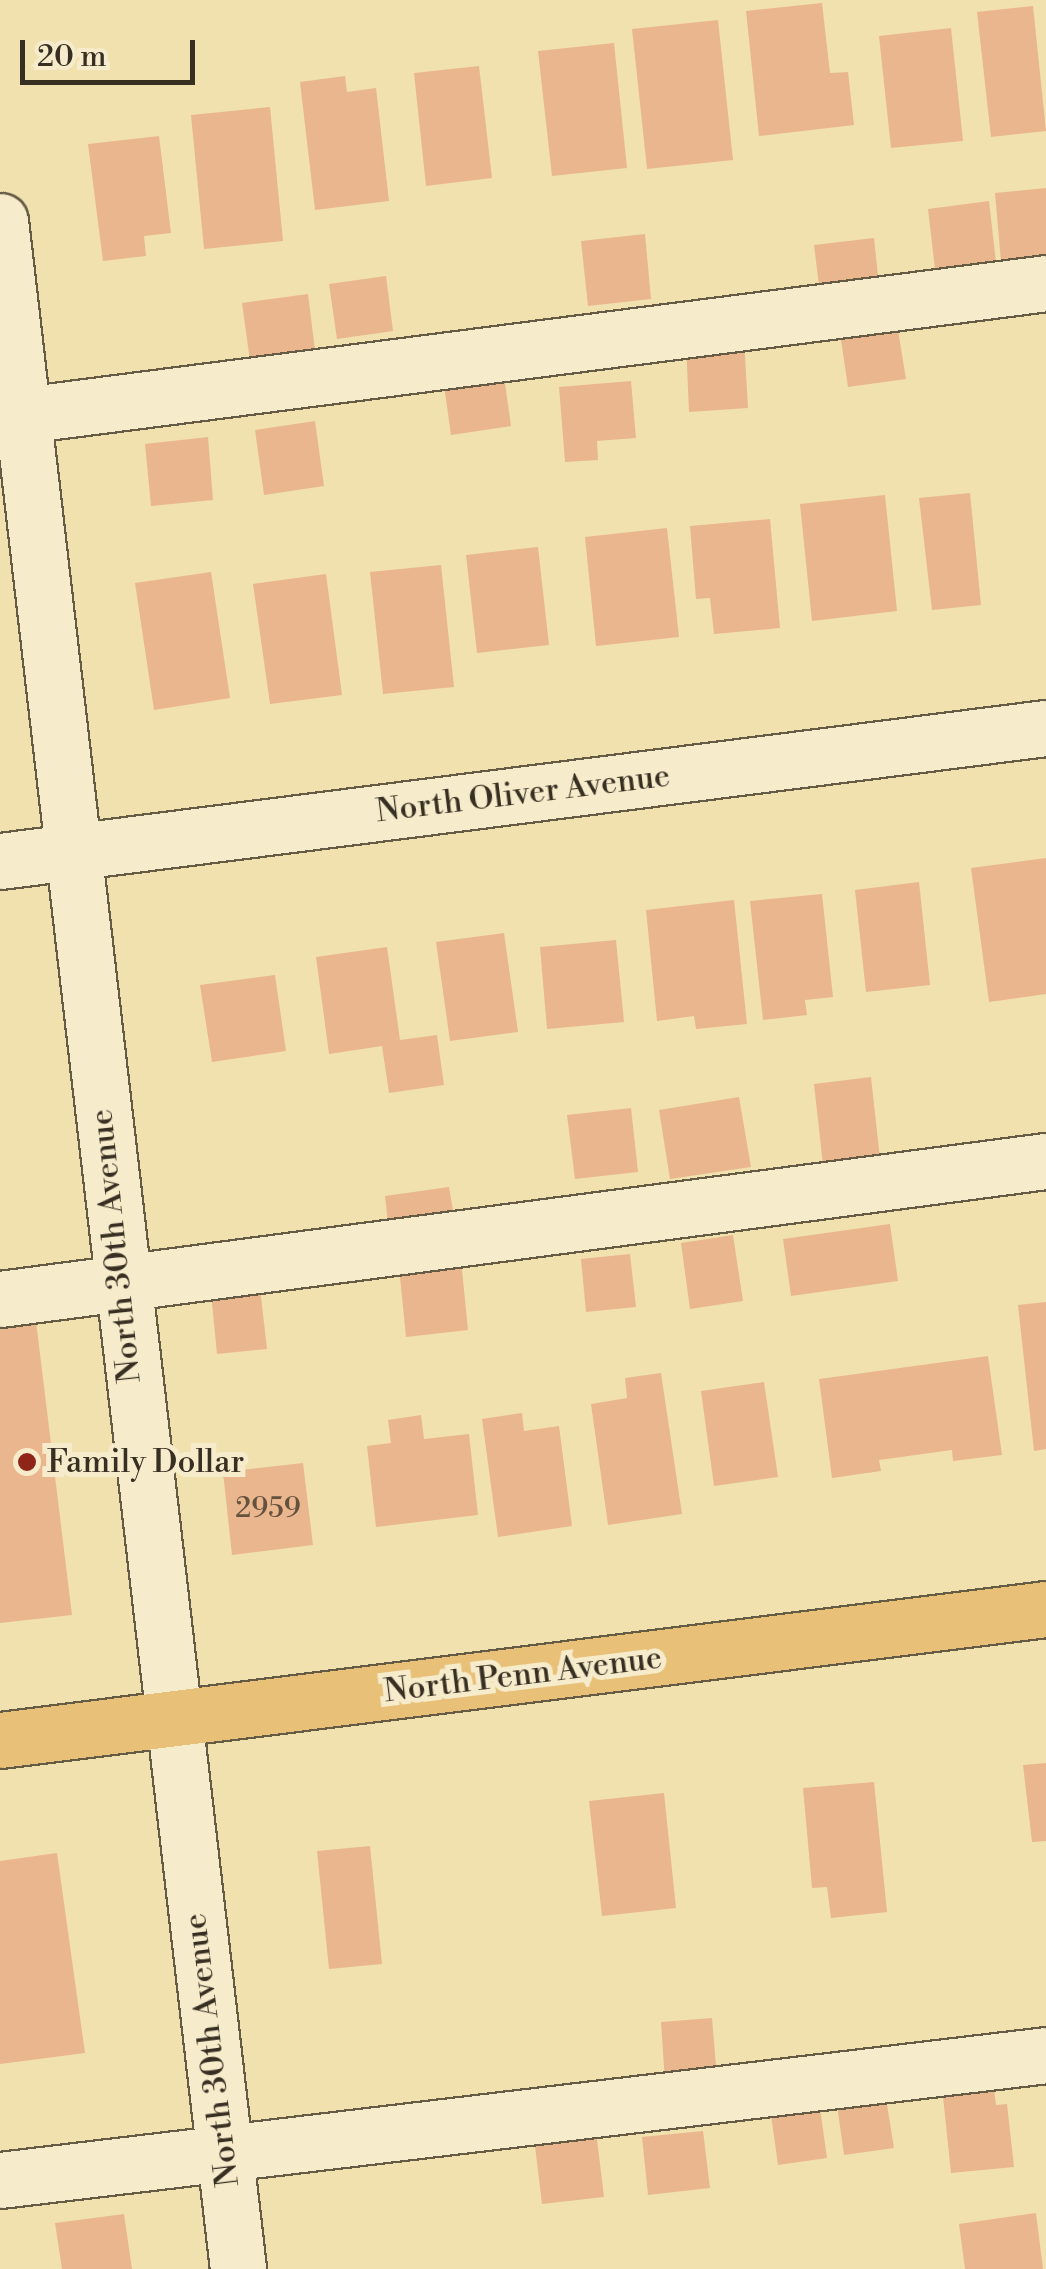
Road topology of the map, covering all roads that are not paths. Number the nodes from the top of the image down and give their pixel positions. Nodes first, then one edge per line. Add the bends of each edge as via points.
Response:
1 (0, 221) edge
2 (1046, 283) edge
3 (10, 417) edge
4 (1046, 728) edge
5 (72, 852) junction
6 (0, 861) edge
7 (1046, 1161) edge
8 (120, 1284) junction
9 (0, 1299) edge
10 (1046, 1608) edge
11 (171, 1720) junction
12 (0, 1740) edge
13 (1046, 2055) edge
14 (224, 2154) junction
15 (0, 2180) edge
16 (238, 2269) edge

1 - 3 street, North 30th Avenue
2 - 3 street
3 - 5 street, North 30th Avenue
4 - 5 street, North Oliver Avenue
5 - 6 street, North Oliver Avenue
5 - 8 street, North 30th Avenue
7 - 8 street
8 - 9 street
8 - 11 street, North 30th Avenue
10 - 11 main road, North Penn Avenue
11 - 12 main road, North Penn Avenue
11 - 14 street, North 30th Avenue
13 - 14 street
14 - 15 street
14 - 16 street, North 30th Avenue

